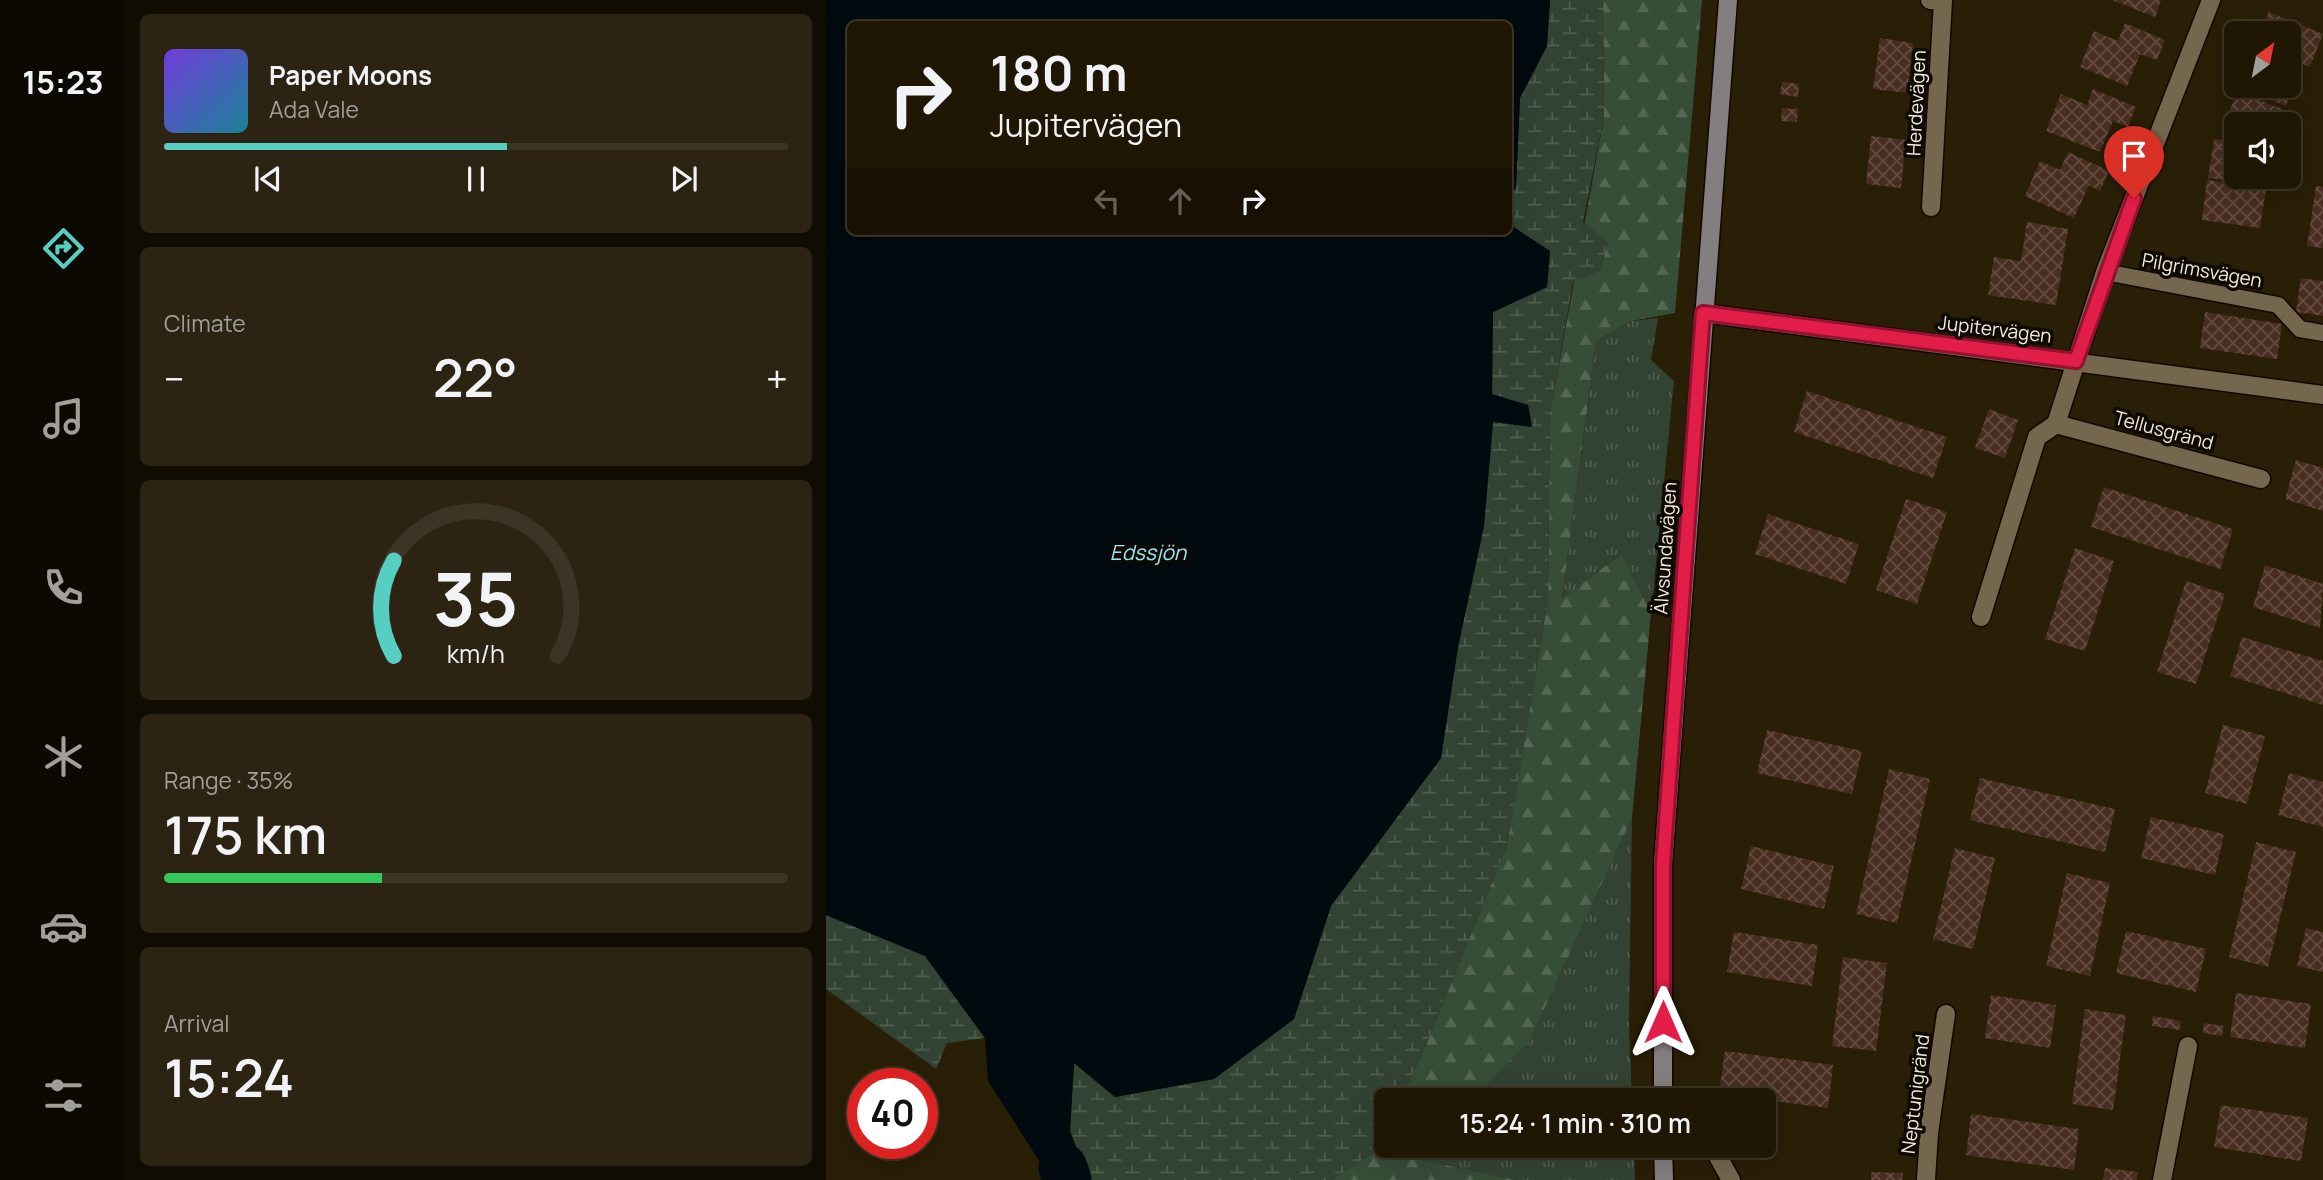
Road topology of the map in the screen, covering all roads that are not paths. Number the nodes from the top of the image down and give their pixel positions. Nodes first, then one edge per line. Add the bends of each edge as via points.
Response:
1 (1728, 0) edge
2 (1939, 0) edge
3 (2211, 0) edge
4 (1931, 207) dead end
5 (2105, 272) junction
6 (1703, 313) junction
7 (2323, 333) edge
8 (2076, 361) junction
9 (2323, 396) edge
10 (2056, 424) junction
11 (2261, 478) dead end
12 (1981, 617) dead end
13 (1946, 1014) dead end
14 (2188, 1046) dead end
15 (1663, 1088) edge
16 (1663, 1158) edge
17 (1719, 1158) edge
18 (1664, 1180) edge
19 (1731, 1180) edge
20 (1926, 1180) edge
21 (2162, 1180) edge

1 - 6 street, Älvsundavägen
2 - 4 street, Herdevägen
3 - 5 street
5 - 7 lane, Pilgrimsvägen via 2278,306 2300,329
5 - 8 street
6 - 8 street, Jupitervägen
6 - 15 street, Älvsundavägen via 1663,864
8 - 9 street, Jupitervägen
8 - 10 street
10 - 11 street, Tellusgränd
10 - 12 street via 2037,437
13 - 20 street, Neptunigränd
14 - 21 street
16 - 18 street
17 - 19 street

